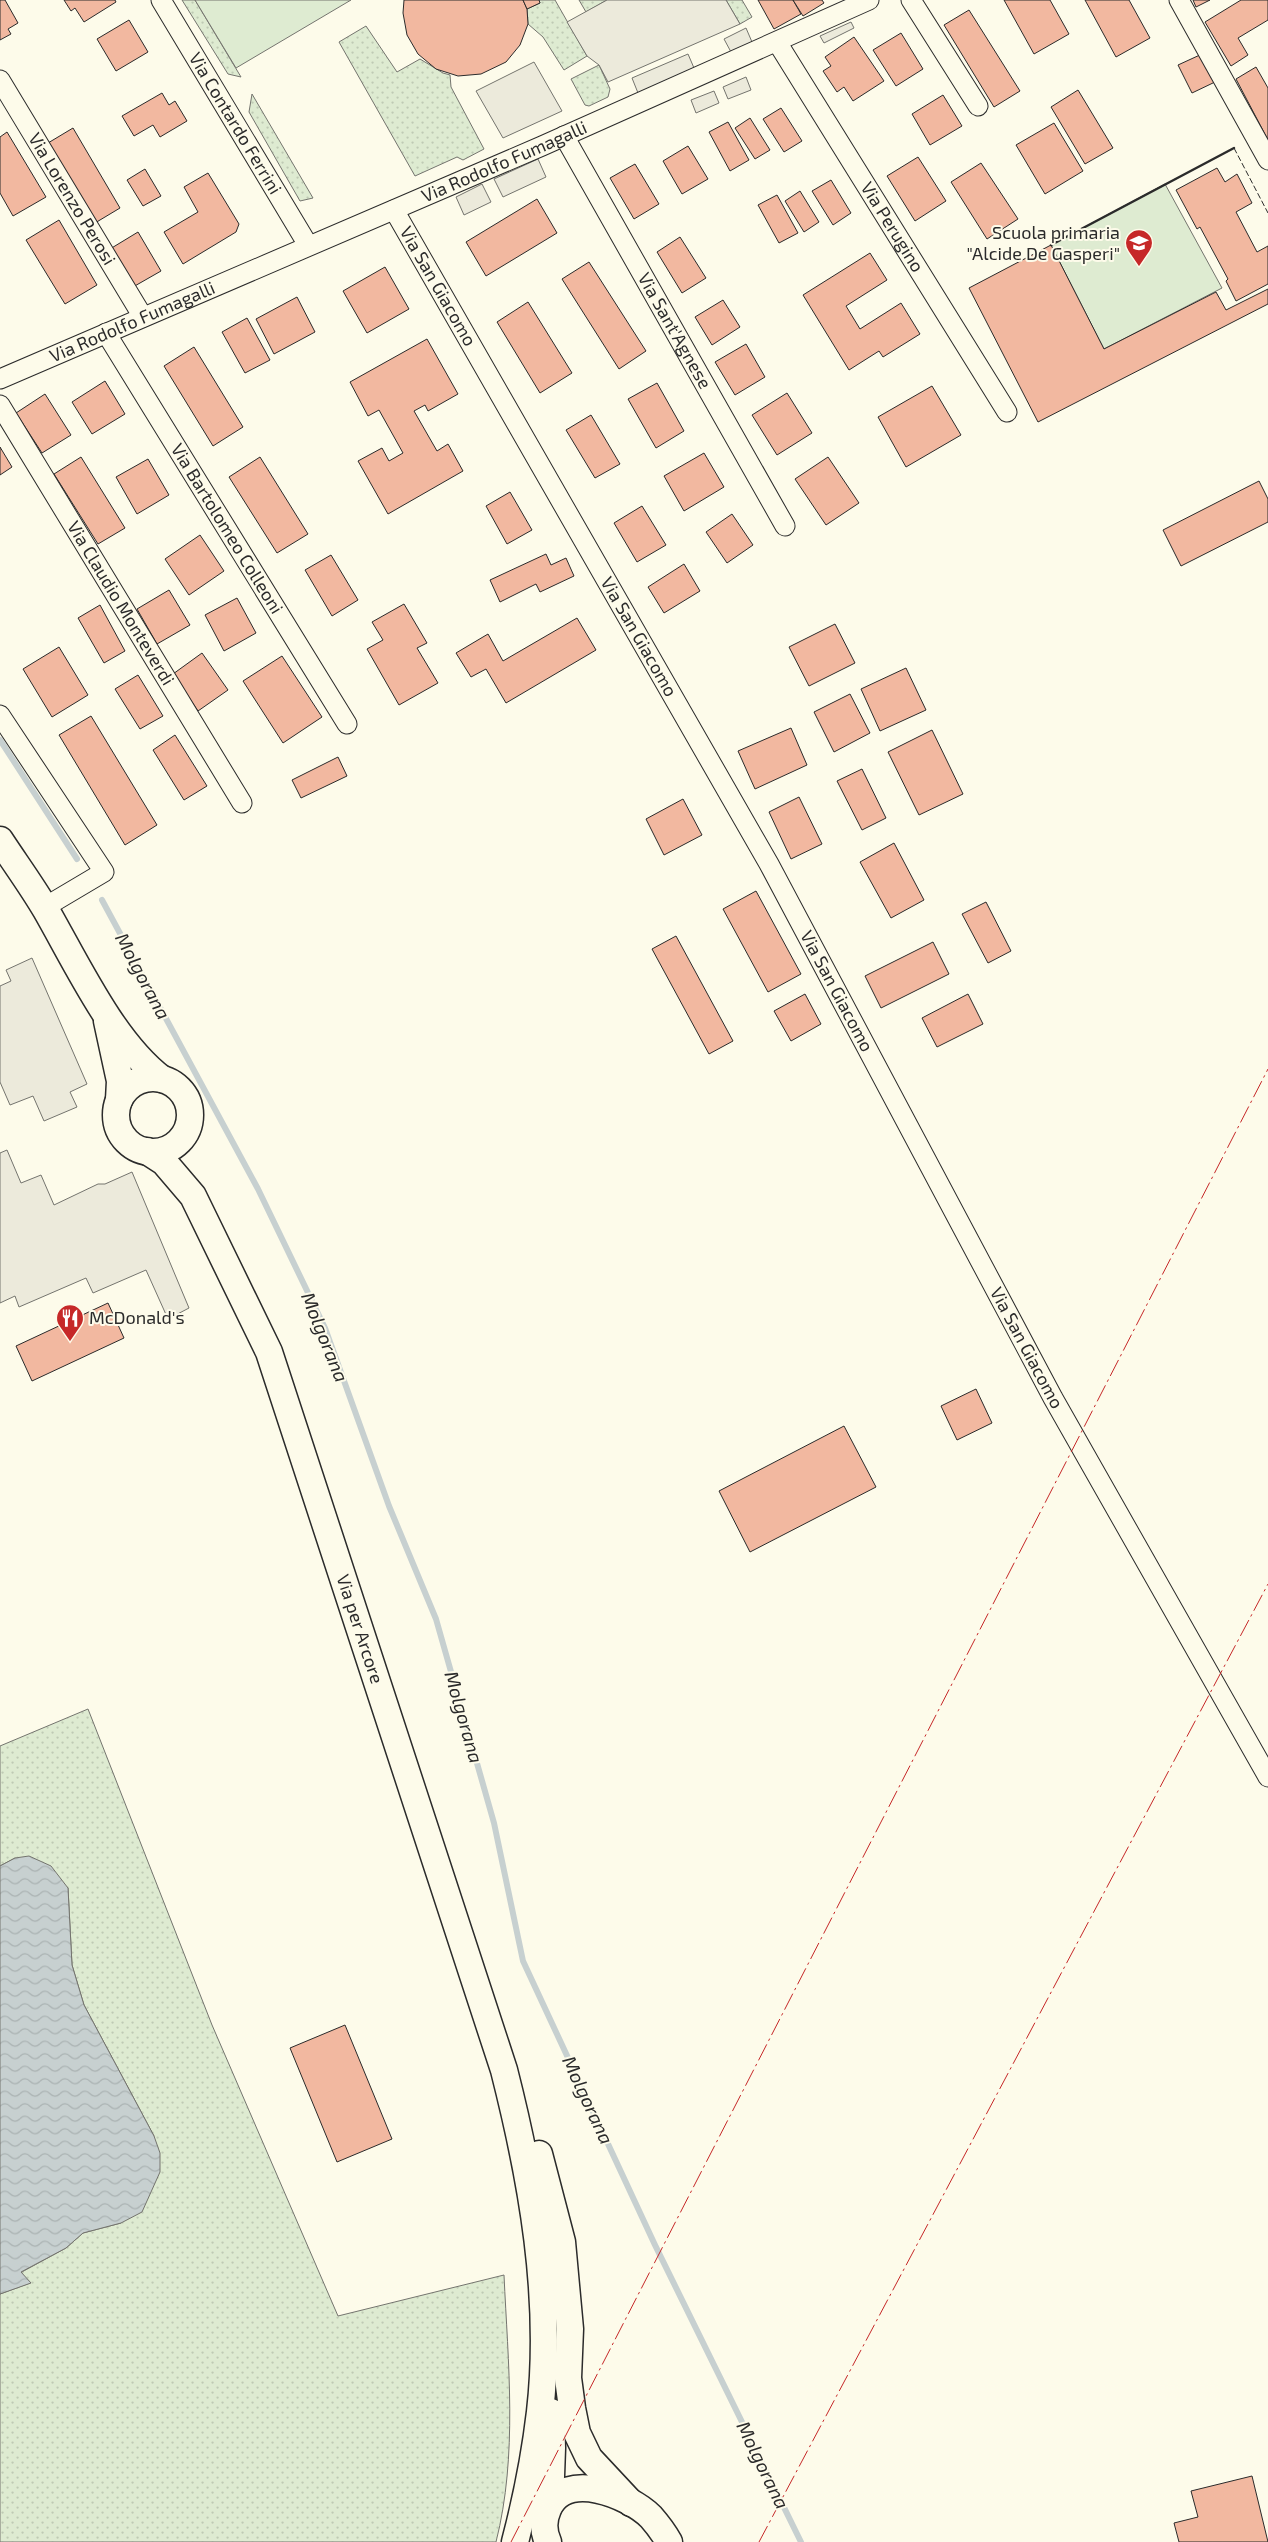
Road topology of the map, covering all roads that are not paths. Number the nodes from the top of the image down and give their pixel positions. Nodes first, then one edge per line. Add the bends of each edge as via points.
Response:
1 (161, 0) edge
2 (869, 0) edge
3 (912, 0) edge
4 (1179, 0) edge
5 (847, 4) edge
6 (777, 42) junction
7 (0, 80) edge
8 (978, 106) dead end
9 (564, 136) junction
10 (1268, 160) edge
11 (394, 210) junction
12 (308, 246) junction
13 (143, 317) junction
14 (106, 333) junction
15 (0, 380) edge
16 (0, 405) edge
17 (1007, 412) dead end
18 (785, 526) dead end
19 (0, 715) edge
20 (348, 724) dead end
21 (242, 803) dead end
22 (0, 840) edge
23 (44, 907) junction
24 (99, 1001) junction
25 (162, 1080) junction
26 (119, 1100) junction
27 (184, 1135) junction
28 (147, 1152) junction
29 (193, 1196) junction
30 (1268, 1778) edge
31 (504, 2070) junction
32 (542, 2314) junction
33 (550, 2504) junction
34 (640, 2510) junction
35 (544, 2538) edge
36 (515, 2542) edge
37 (669, 2542) edge
38 (688, 2542) edge

1 - 12 street, Via Contardo Ferrini
2 - 5 street, Via Rodolfo Fumagalli
3 - 8 street
4 - 10 street
5 - 6 street, Via Rodolfo Fumagalli
6 - 9 street, Via Rodolfo Fumagalli
6 - 17 street, Via Perugino
7 - 13 street, Via Lorenzo Perosi
9 - 11 street, Via Rodolfo Fumagalli
9 - 18 street, Via Sant'Agnese
11 - 12 street, Via Rodolfo Fumagalli
11 - 30 street, Via San Giacomo via 769,864 1054,1398
12 - 13 street, Via Rodolfo Fumagalli
13 - 14 street, Via Rodolfo Fumagalli
14 - 15 street, Via Rodolfo Fumagalli
14 - 20 street, Via Bartolomeo Colleoni
16 - 21 street, Via Claudio Monteverdi
19 - 23 street via 104,872
22 - 23 main road
23 - 24 main road
24 - 25 main road via 144,1065
24 - 26 main road via 120,1081
25 - 26 main road via 153,1078 134,1083
25 - 27 main road via 179,1089 185,1097 190,1116
26 - 28 main road via 117,1122 120,1132 132,1145
27 - 28 main road via 169,1148
27 - 29 main road, Via per Arcore
28 - 29 main road, Via per Arcore via 164,1162
29 - 31 main road, Via per Arcore via 269,1352
31 - 32 main road via 534,2211
31 - 34 main road via 525,2112 558,2219 570,2329 568,2378 578,2433 589,2458
32 - 33 main road via 551,2416
32 - 36 main road via 540,2411
33 - 34 main road via 568,2489 581,2487 594,2489
33 - 35 main road via 545,2514
34 - 37 main road
34 - 38 main road

